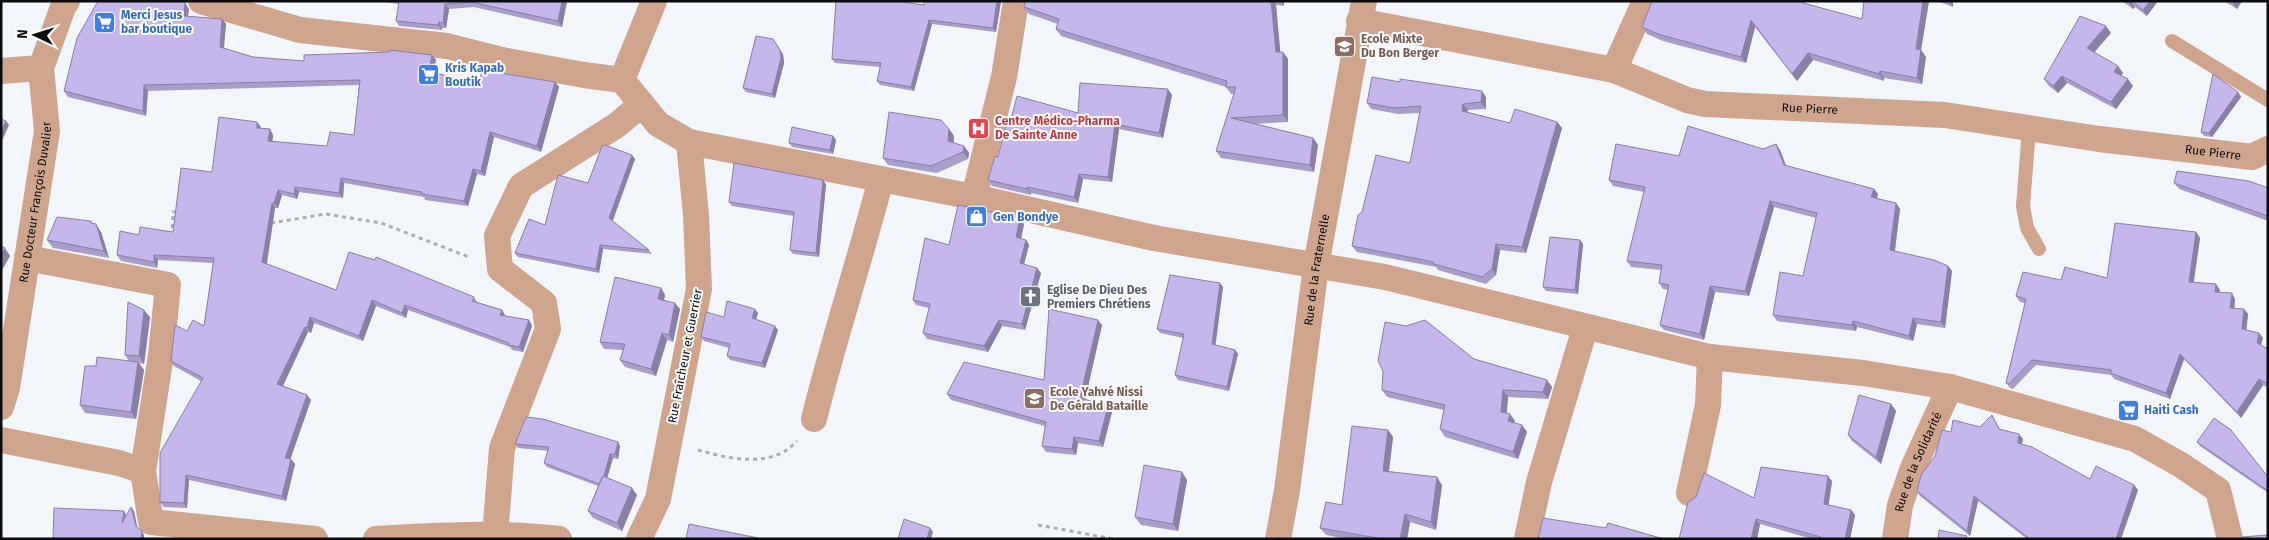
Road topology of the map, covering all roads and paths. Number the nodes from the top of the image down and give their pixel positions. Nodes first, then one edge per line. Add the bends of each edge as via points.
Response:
1 (67, 1) edge
2 (201, 1) edge
3 (654, 1) edge
4 (1016, 1) edge
5 (1645, 1) edge
6 (1361, 11) edge
7 (2172, 41) dead end
8 (42, 68) junction
9 (1614, 70) junction
10 (1, 71) edge
11 (622, 80) junction
12 (2268, 100) edge
13 (642, 104) junction
14 (2028, 128) junction
15 (689, 142) junction
16 (2268, 149) edge
17 (881, 179) junction
18 (974, 197) junction
19 (183, 213) edge
20 (266, 222) edge
21 (172, 239) edge
22 (2039, 249) dead end
23 (27, 258) junction
24 (1316, 266) junction
25 (500, 269) junction
26 (1585, 328) junction
27 (1710, 357) junction
28 (1950, 387) junction
29 (1, 407) edge
30 (814, 419) joint
31 (1, 440) edge
32 (668, 442) junction
33 (143, 471) junction
34 (1689, 493) dead end
35 (1038, 525) dead end
36 (495, 536) junction
37 (315, 539) edge
38 (376, 539) edge
39 (560, 539) edge
40 (639, 539) edge
41 (1114, 539) edge
42 (1278, 539) edge
43 (1527, 539) edge
44 (1895, 539) edge
45 (2230, 539) edge

1 - 8 street, Rue Docteur François Duvalier
2 - 11 street via 300,30 447,46 502,60
3 - 11 street
4 - 18 street via 1004,77
5 - 9 street
6 - 9 street, Rue Pierre
6 - 24 street, Rue de la Fraternelle
7 - 12 lane
8 - 10 street
8 - 23 street, Rue Docteur François Duvalier via 47,131
9 - 14 street, Rue Pierre via 1687,100 1706,104 1944,114
11 - 13 street
13 - 15 street via 658,124
13 - 25 street via 617,125 521,186 498,236
14 - 16 street, Rue Pierre via 2252,157
14 - 22 lane via 2023,206 2027,228
15 - 17 street
15 - 32 street, Rue Fraîcheur et Guerrier via 699,289
17 - 18 street
17 - 30 street
18 - 24 street via 1154,238
19 - 21 path via 174,212
20 - 25 path via 326,214 382,222
23 - 29 street, Rue Docteur François Duvalier via 7,388
23 - 33 street via 168,284
24 - 26 street via 1385,277
24 - 42 street, Rue de la Fraternelle
25 - 36 street via 544,303 548,329 502,448
26 - 27 street
26 - 43 street via 1539,482
27 - 28 street
27 - 34 street via 1708,405
28 - 44 street, Rue de la Solidarité via 1913,468 1903,496
28 - 45 street via 2135,439 2218,490
30 - 32 path via 788,451 760,461 718,456
31 - 33 street via 119,463
32 - 40 street, Rue Fraîcheur et Guerrier via 658,499
33 - 37 street via 151,522
35 - 41 path
36 - 38 street via 428,535
36 - 39 street via 519,534

